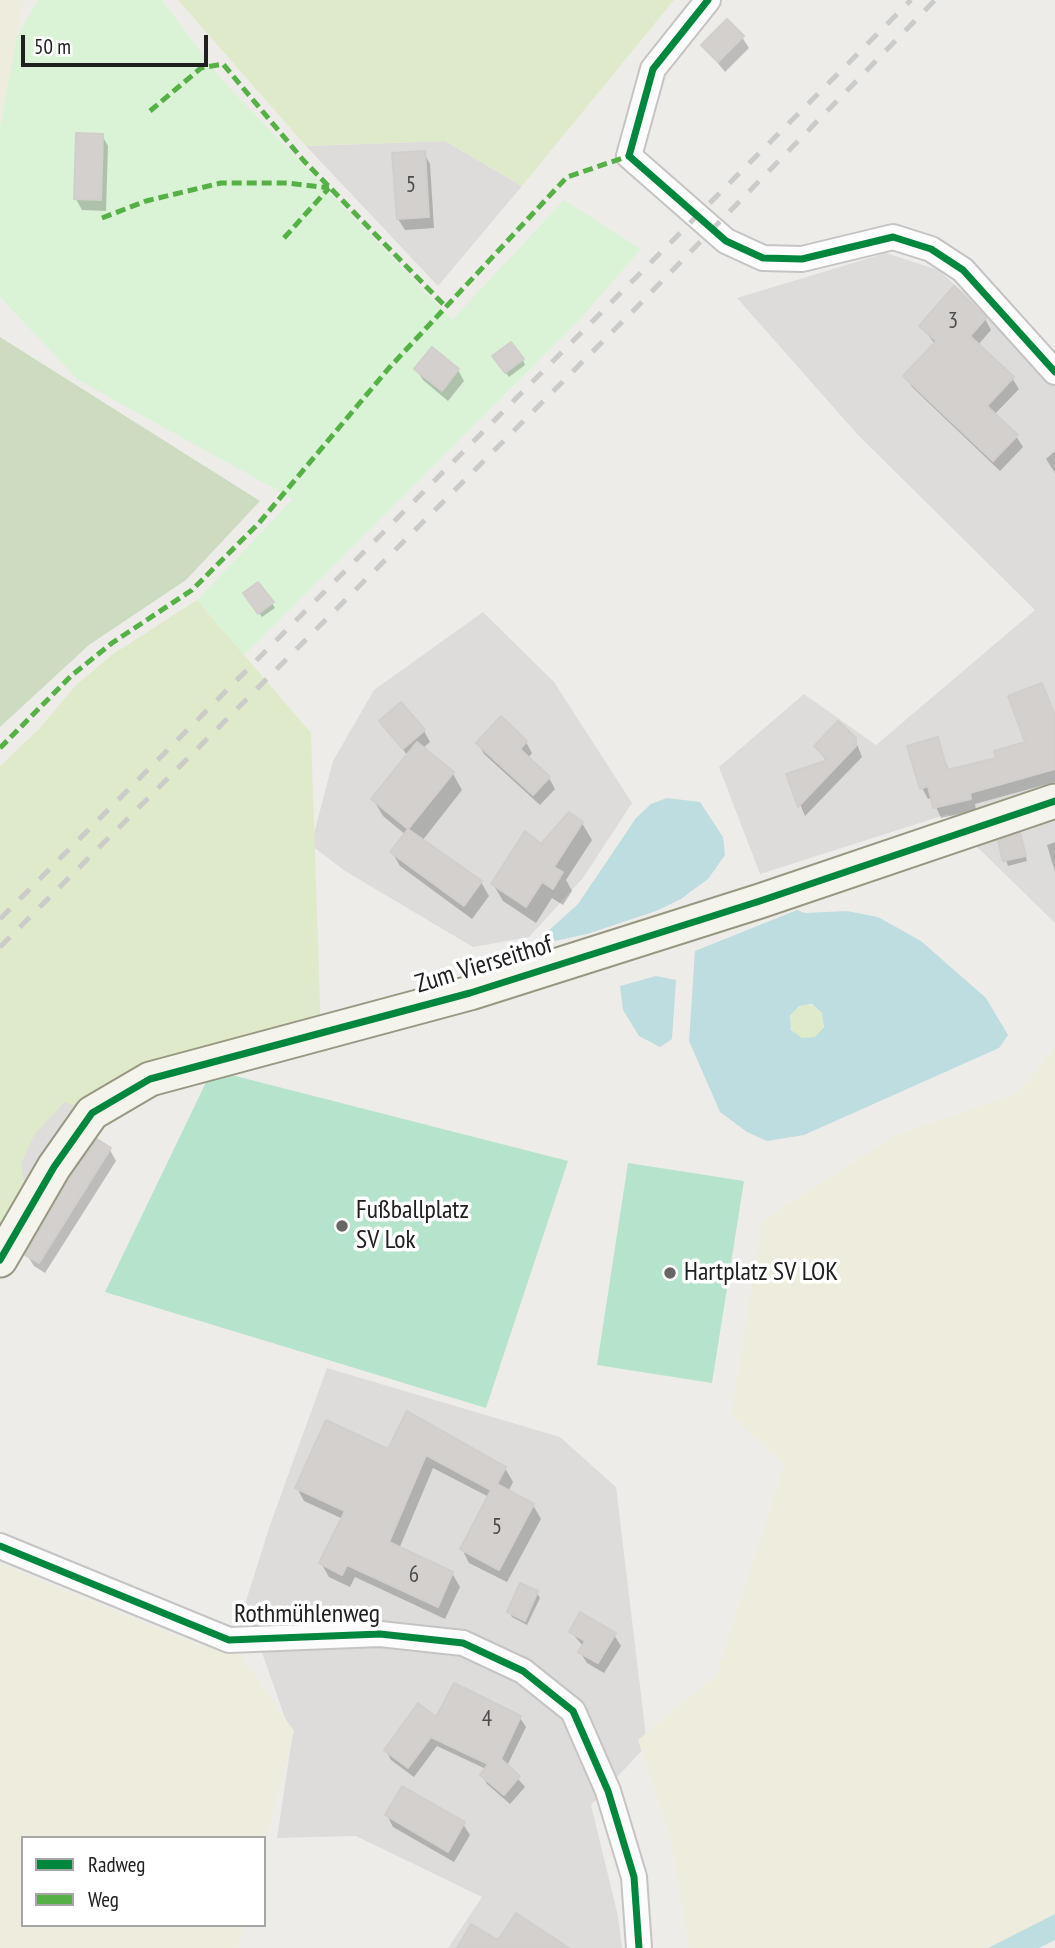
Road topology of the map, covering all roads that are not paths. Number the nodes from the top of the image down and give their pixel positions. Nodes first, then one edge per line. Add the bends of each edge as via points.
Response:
1 (708, 0) edge
2 (1055, 372) edge
3 (1055, 801) edge
4 (0, 1260) edge
5 (0, 1546) edge
6 (639, 1948) edge

1 - 2 street via 653,69 629,156 726,241 763,258 802,258 893,237 931,249 963,270
3 - 4 street, Zum Vierseithof via 470,993 150,1079 92,1113 54,1167
5 - 6 street, Rothmühlenweg via 229,1640 394,1636 463,1643 523,1671 573,1711 608,1791 634,1877

